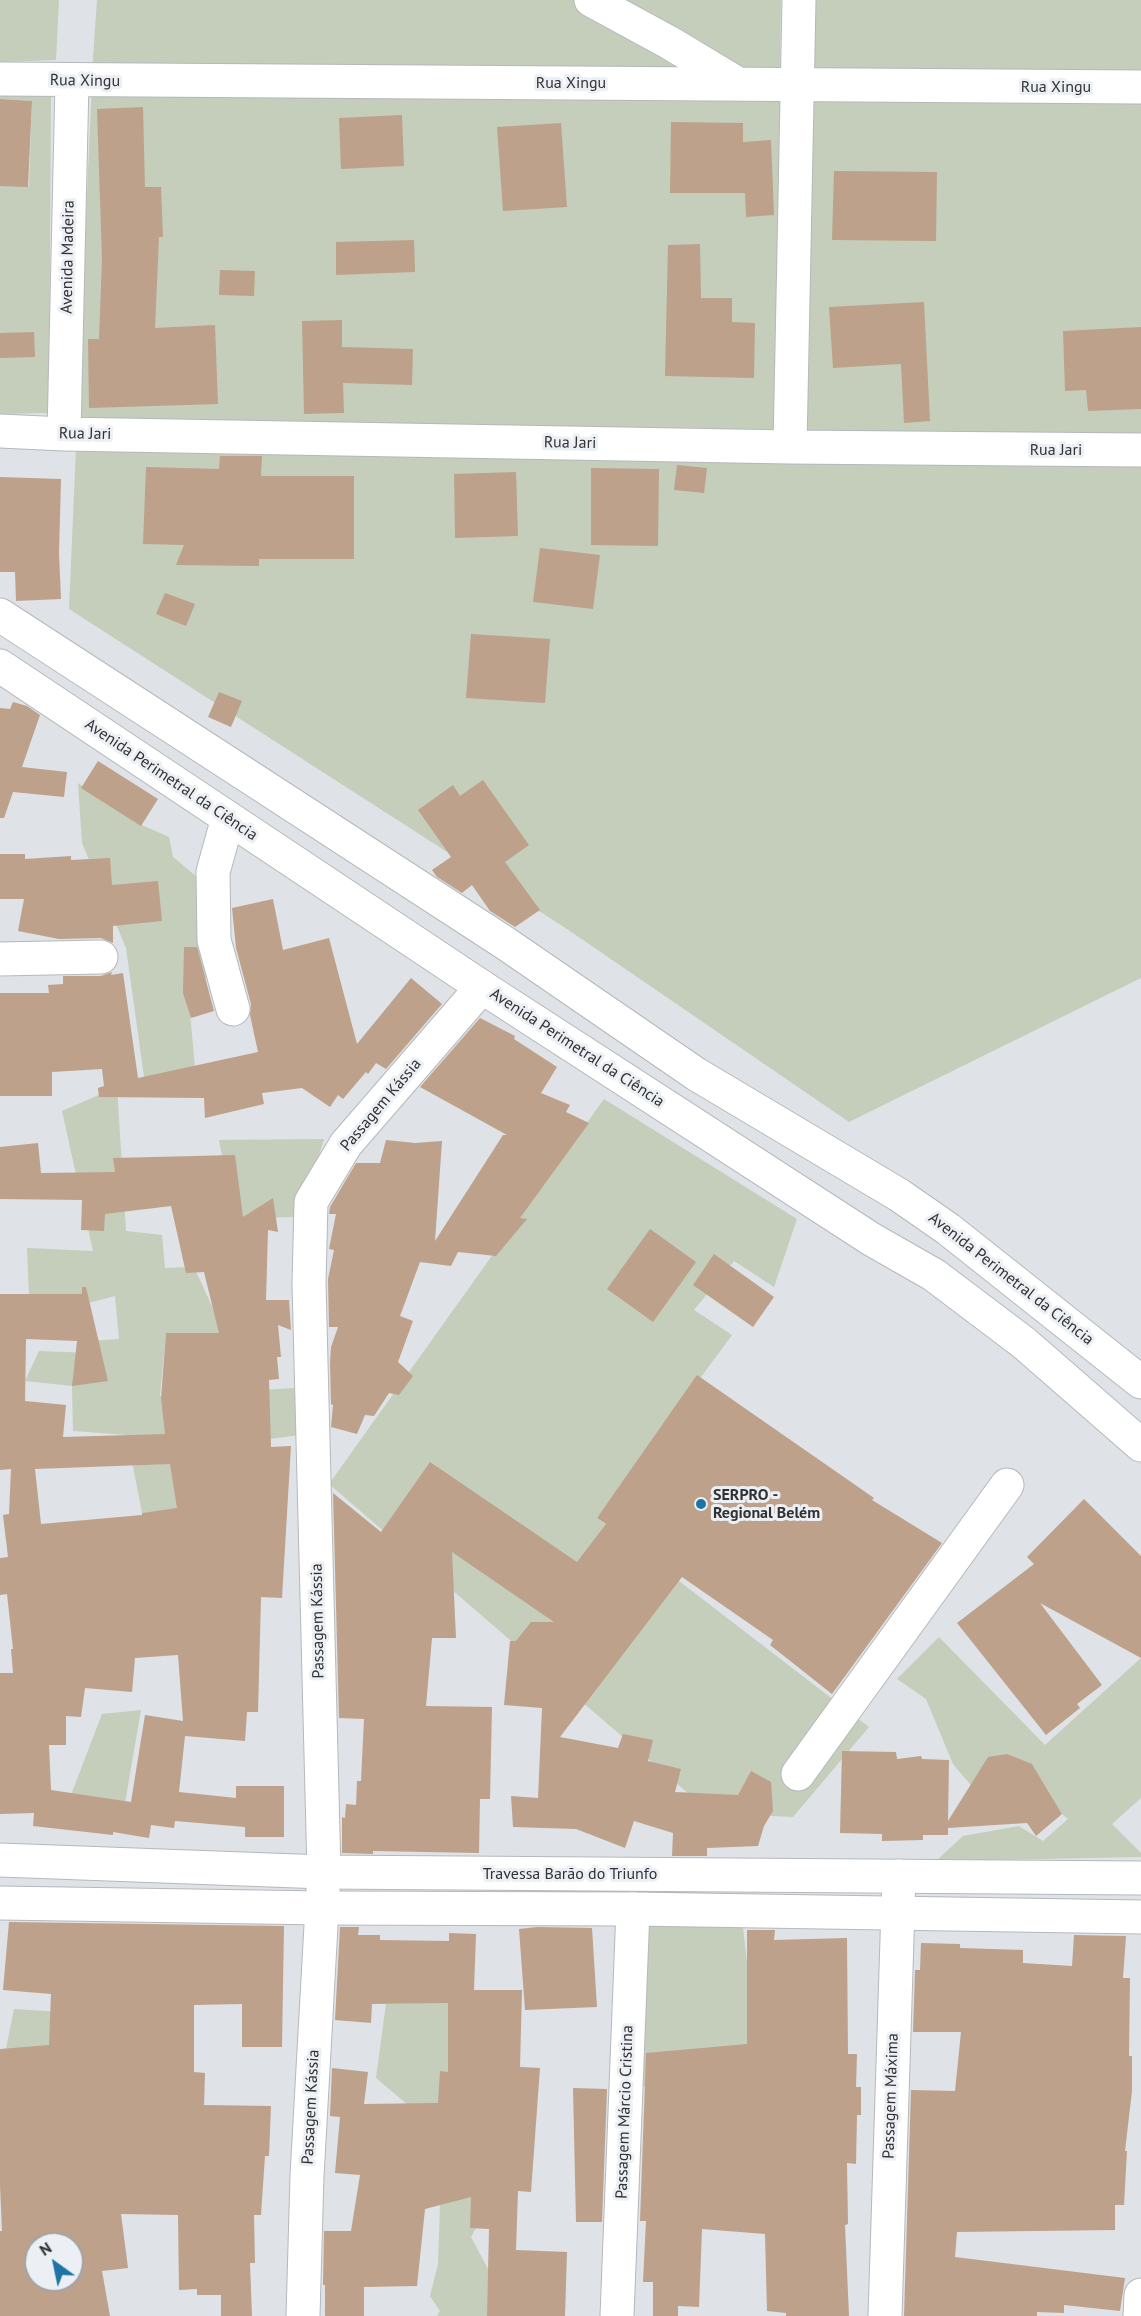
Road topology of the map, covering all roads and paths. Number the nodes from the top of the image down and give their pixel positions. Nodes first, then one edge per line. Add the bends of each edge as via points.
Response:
1 (591, 0) edge
2 (799, 0) edge
3 (0, 79) edge
4 (72, 81) junction
5 (738, 84) junction
6 (798, 86) junction
7 (1141, 87) edge
8 (0, 431) edge
9 (64, 434) junction
10 (790, 447) junction
11 (1141, 450) edge
12 (0, 615) edge
13 (0, 666) edge
14 (228, 818) junction
15 (101, 957) dead end
16 (0, 959) edge
17 (482, 987) junction
18 (233, 1009) dead end
19 (1141, 1382) edge
20 (1141, 1445) edge
21 (1007, 1485) dead end
22 (798, 1774) dead end
23 (0, 1860) edge
24 (324, 1872) junction
25 (898, 1876) junction
26 (1141, 1878) edge
27 (0, 1903) edge
28 (323, 1908) junction
29 (633, 1909) junction
30 (897, 1914) junction
31 (1141, 1917) edge
32 (1141, 2295) edge
33 (303, 2316) edge
34 (617, 2316) edge
35 (885, 2316) edge
36 (1140, 2316) edge

1 - 5 street
2 - 6 street
3 - 4 street, Rua Xingu
4 - 5 street, Rua Xingu
4 - 9 street, Avenida Madeira
5 - 6 street, Rua Xingu
6 - 7 street, Rua Xingu
6 - 10 street
8 - 9 street, Rua Jari
9 - 10 street, Rua Jari
10 - 11 street, Rua Jari
12 - 19 street, Avenida Perimetral da Ciência via 505,943 696,1074 899,1195 948,1229
13 - 14 street, Avenida Perimetral da Ciência
14 - 17 street, Avenida Perimetral da Ciência
14 - 18 street via 213,872 214,940
15 - 16 street
17 - 20 street, Avenida Perimetral da Ciência via 871,1239 934,1275 1024,1343
17 - 24 street, Passagem Kássia via 346,1144 311,1202 309,1283
21 - 22 street
23 - 24 street, Travessa Barão do Triunfo
24 - 25 street, Travessa Barão do Triunfo
24 - 28 street, Passagem Kássia
25 - 26 street, Travessa Barão do Triunfo
25 - 30 street, Passagem Máxima
27 - 28 street, Travessa Barão do Triunfo
28 - 29 street, Travessa Barão do Triunfo
28 - 33 street, Passagem Kássia
29 - 30 street, Travessa Barão do Triunfo
29 - 34 street, Passagem Márcio Cristina
30 - 31 street, Travessa Barão do Triunfo
30 - 35 street, Passagem Máxima
32 - 36 street

